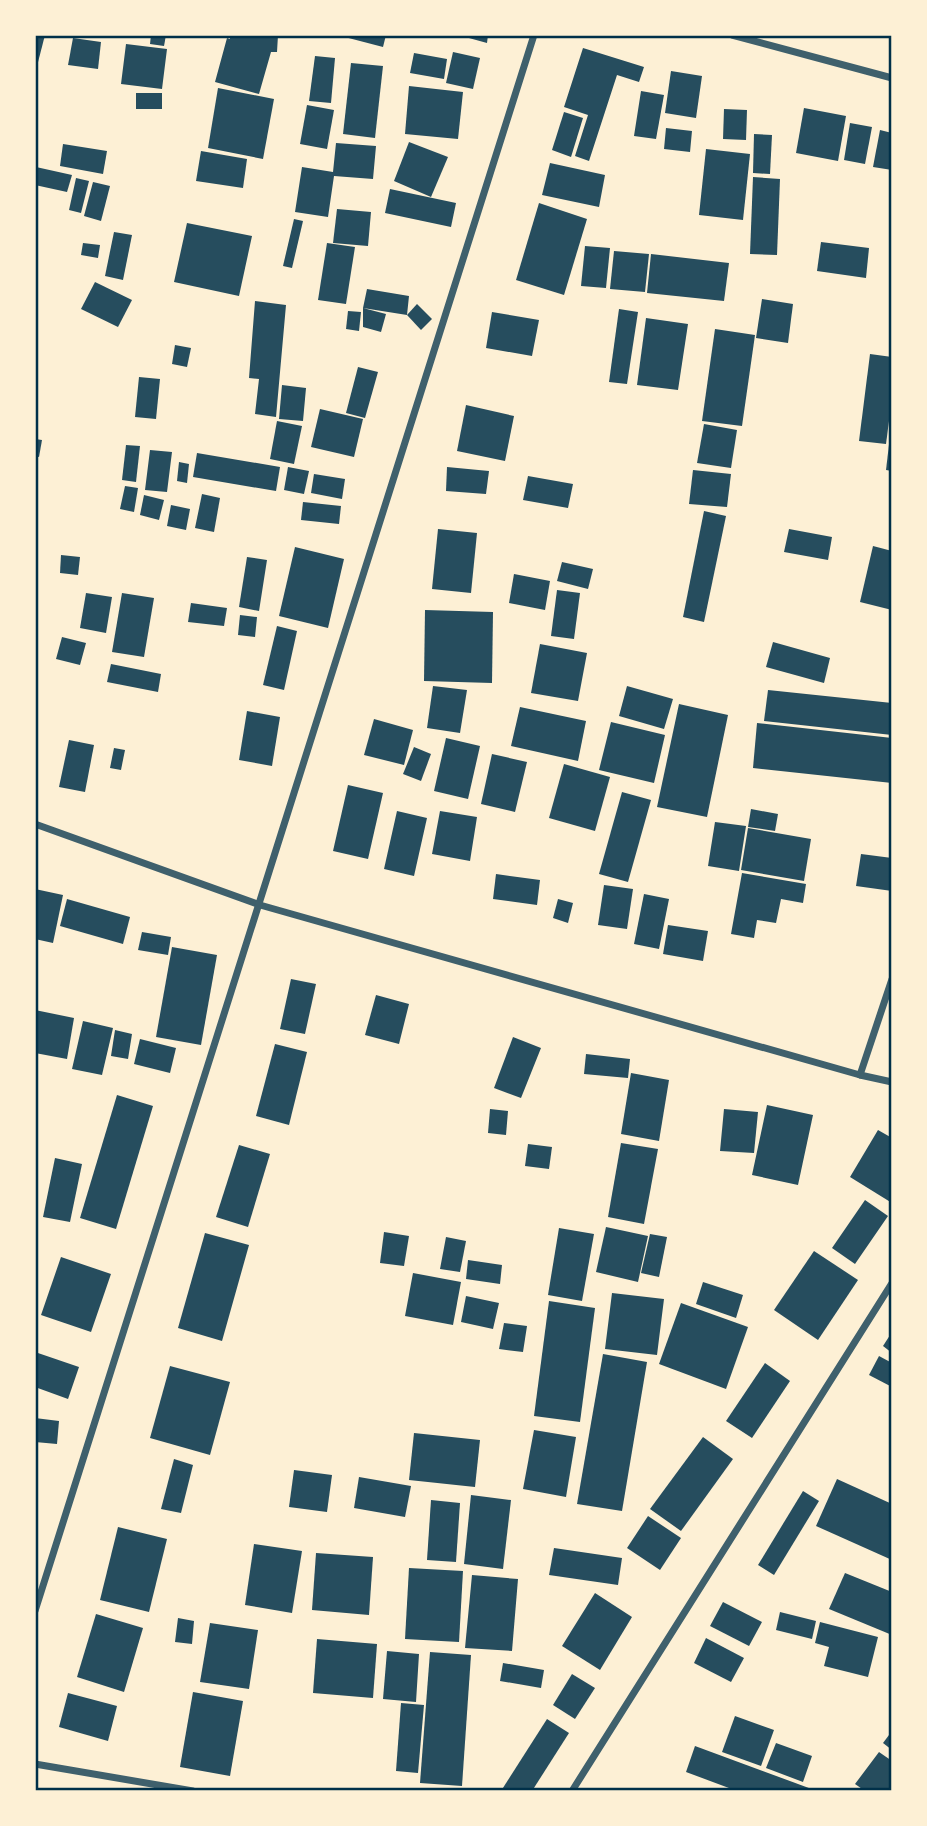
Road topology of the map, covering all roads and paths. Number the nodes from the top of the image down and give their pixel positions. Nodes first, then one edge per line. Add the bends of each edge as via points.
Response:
1 (534, 35) edge
2 (732, 35) edge
3 (892, 78) edge
4 (35, 824) edge
5 (260, 905) junction
6 (892, 979) edge
7 (860, 1075) junction
8 (892, 1082) edge
9 (892, 1283) edge
10 (35, 1611) edge
11 (35, 1764) edge
12 (193, 1791) edge
13 (572, 1791) edge

1 - 5 street
2 - 3 street
4 - 5 street
5 - 7 street
5 - 10 street
6 - 7 street
7 - 8 street
9 - 13 street
11 - 12 street

